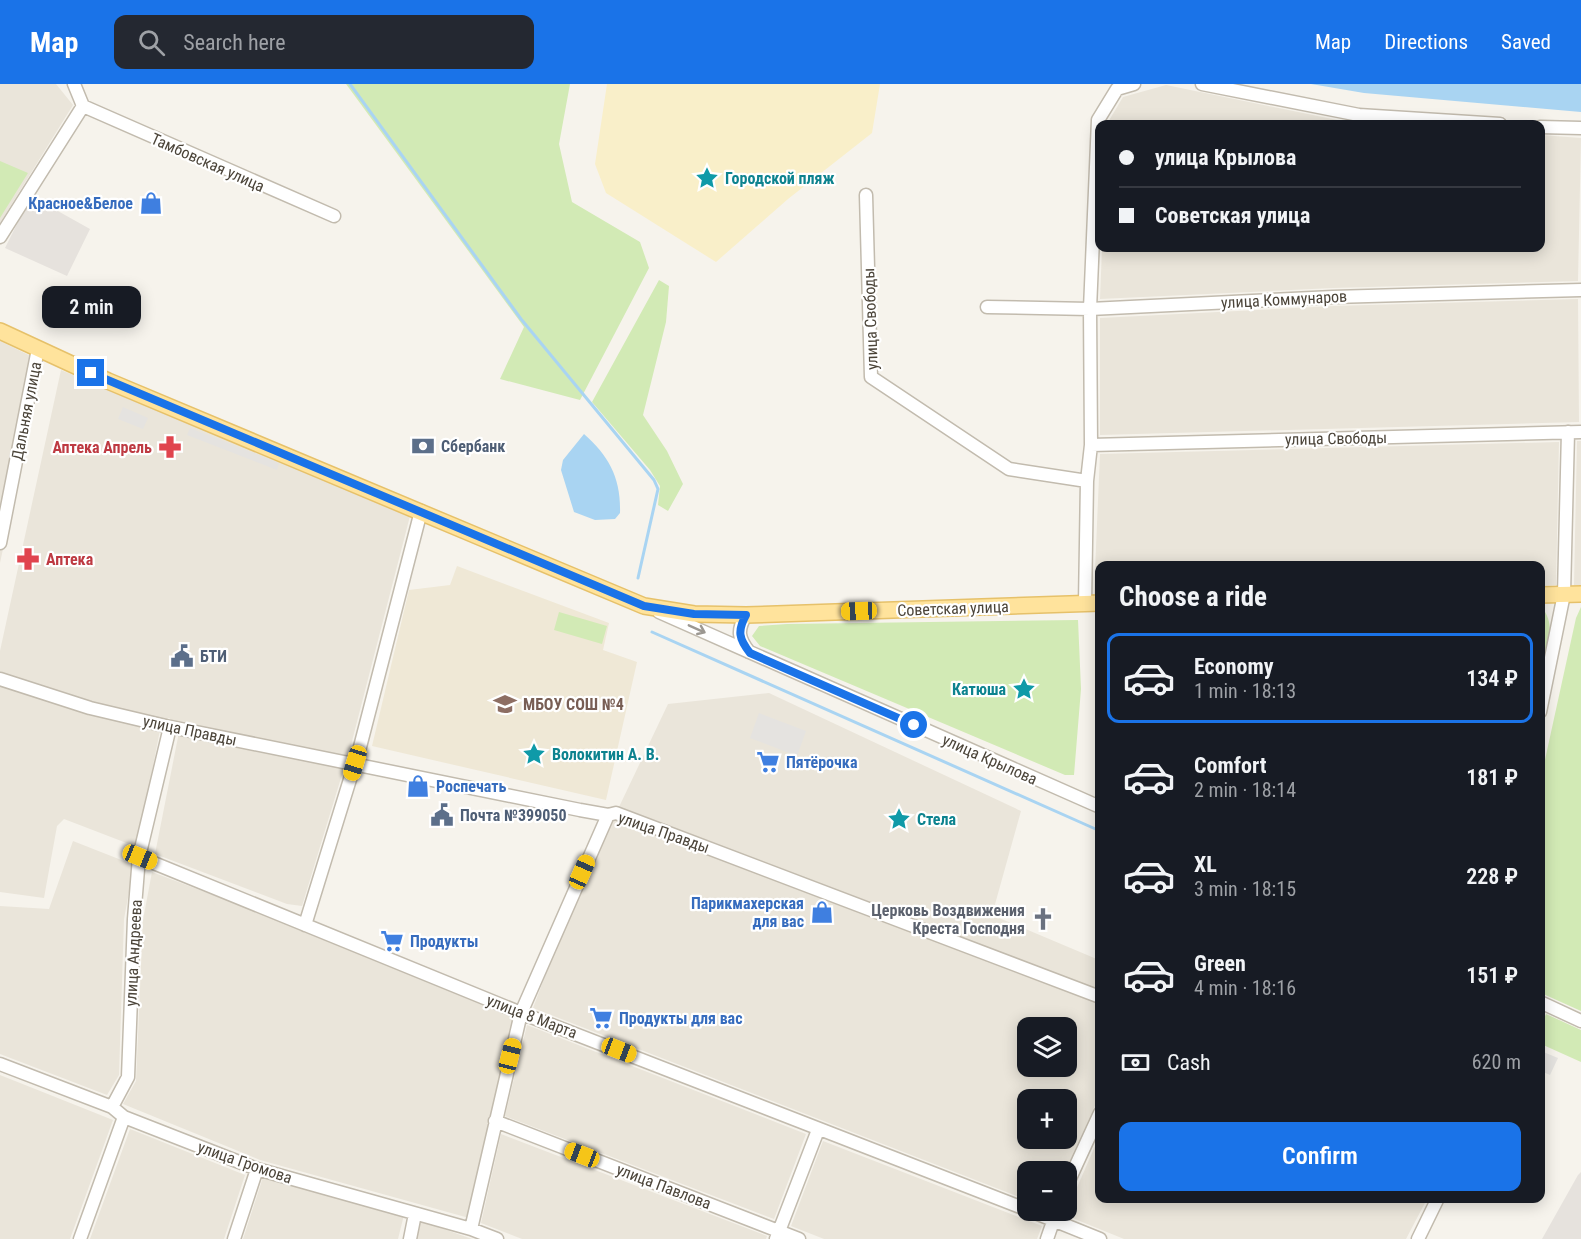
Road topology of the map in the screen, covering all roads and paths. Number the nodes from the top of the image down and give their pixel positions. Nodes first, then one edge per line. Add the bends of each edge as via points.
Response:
1 (74, 84) edge
2 (1134, 84) edge
3 (1202, 84) edge
4 (83, 106) junction
5 (1098, 120) edge
6 (1437, 120) edge
7 (1545, 127) edge
8 (1581, 128) edge
9 (1095, 191) edge
10 (866, 195) dead end
11 (334, 216) dead end
12 (0, 237) edge
13 (1581, 290) edge
14 (987, 307) dead end
15 (1090, 309) junction
16 (0, 331) edge
17 (38, 349) junction
18 (1575, 432) edge
19 (1091, 445) junction
20 (1087, 481) junction
21 (421, 511) junction
22 (0, 543) edge
23 (1564, 594) junction
24 (1581, 594) edge
25 (1545, 595) edge
26 (1092, 604) edge
27 (644, 606) junction
28 (746, 615) junction
29 (750, 653) junction
30 (0, 679) edge
31 (1545, 687) edge
32 (170, 727) junction
33 (355, 763) junction
34 (1095, 805) edge
35 (608, 815) junction
36 (140, 857) junction
37 (305, 925) junction
38 (1095, 995) edge
39 (1545, 1004) edge
40 (521, 1013) junction
41 (1581, 1021) edge
42 (0, 1064) edge
43 (112, 1107) junction
44 (124, 1117) junction
45 (495, 1121) junction
46 (1095, 1124) edge
47 (818, 1130) junction
48 (1077, 1163) edge
49 (257, 1169) junction
50 (1436, 1203) edge
51 (1017, 1206) edge
52 (415, 1214) junction
53 (1053, 1221) edge
54 (1066, 1221) edge
55 (471, 1229) junction
56 (778, 1235) edge
57 (80, 1239) edge
58 (234, 1239) edge
59 (410, 1239) edge
60 (497, 1239) edge
61 (799, 1239) edge
62 (1047, 1239) edge
63 (1100, 1239) edge
64 (1418, 1239) edge

1 - 4 street
2 - 5 street via 1117,89
3 - 6 street via 1359,115
4 - 11 street, Тамбовская улица
4 - 12 street
7 - 8 street
9 - 15 street
10 - 20 street, улица Свободы via 871,378 1009,469
13 - 15 street, улица Коммунаров
14 - 15 street, улица Коммунаров
15 - 19 street
16 - 17 main road, Советская улица
17 - 21 main road, Советская улица
17 - 22 street, Дальняя улица
18 - 19 street, улица Свободы
18 - 23 street
19 - 20 street
20 - 26 street
21 - 27 main road, Советская улица
21 - 33 street
23 - 24 main road
23 - 25 main road
23 - 31 street
26 - 28 main road, Советская улица
27 - 28 main road, Советская улица via 694,614
27 -> 29 street, улица Крылова
28 - 29 street via 739,633
29 - 34 street, улица Крылова
30 - 32 street, улица Правды via 90,708
32 - 33 street, улица Правды
32 - 36 street, улица Андреева
33 - 35 street, улица Правды
33 - 37 street
35 - 38 street, улица Правды via 616,813
35 - 40 street
36 - 37 street, улица 8 Марта
36 - 43 street, улица Андреева via 128,1077
37 - 40 street, улица 8 Марта
39 - 41 street
40 - 45 street
40 - 47 street, улица 8 Марта
42 - 43 street, улица Громова
43 - 44 street, улица Громова
44 - 49 street, улица Громова
44 - 57 street
45 - 55 street
45 - 56 street, улица Павлова
46 - 48 street
47 - 51 street, улица 8 Марта
47 - 56 street
49 - 52 street, улица Громова
49 - 58 street
50 - 64 street
52 - 55 street, улица Громова
52 - 59 street
53 - 62 street
54 - 63 street, улица 8 Марта
55 - 60 street, улица Громова
56 - 61 street, улица Павлова

